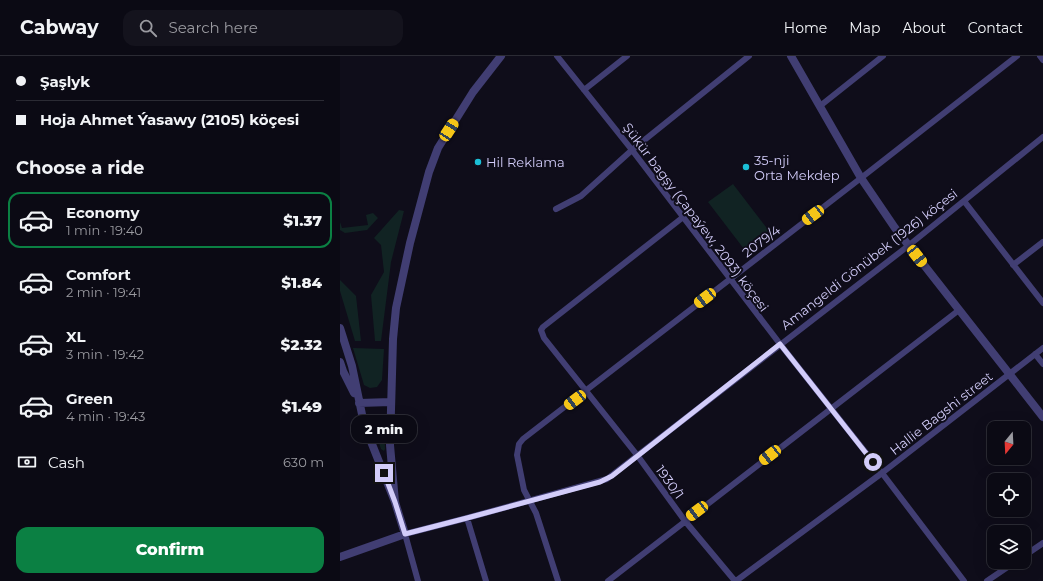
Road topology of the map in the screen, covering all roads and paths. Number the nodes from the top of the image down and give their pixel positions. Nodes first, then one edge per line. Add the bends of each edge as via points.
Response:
1 (501, 56) edge
2 (557, 56) edge
3 (627, 56) edge
4 (749, 56) edge
5 (791, 56) edge
6 (883, 56) edge
7 (1017, 56) edge
8 (1040, 56) edge
9 (1043, 60) edge
10 (584, 90) junction
11 (820, 106) junction
12 (1043, 137) edge
13 (632, 150) junction
14 (861, 178) junction
15 (964, 201) junction
16 (556, 209) dead end
17 (682, 218) junction
18 (1043, 242) edge
19 (908, 246) junction
20 (1013, 265) junction
21 (729, 279) junction
22 (1043, 303) edge
23 (959, 310) junction
24 (340, 328) edge
25 (780, 344) junction
26 (1043, 348) edge
27 (1035, 354) junction
28 (340, 362) edge
29 (1043, 364) edge
30 (1009, 374) junction
31 (586, 391) junction
32 (391, 402) junction
33 (359, 403) junction
34 (831, 409) junction
35 (1043, 418) edge
36 (637, 455) junction
37 (882, 473) junction
38 (530, 501) junction
39 (395, 502) junction
40 (467, 518) junction
41 (685, 520) junction
42 (405, 534) junction
43 (1043, 543) edge
44 (1031, 551) edge
45 (340, 557) edge
46 (1005, 569) edge
47 (418, 581) edge
48 (486, 581) edge
49 (558, 581) edge
50 (608, 581) edge
51 (735, 581) edge
52 (964, 581) edge
53 (987, 581) edge

1 - 32 street via 473,92 449,130 429,172 396,308
2 - 10 street, Şükür bagşy (Çapaýew, 2093) köçesi
3 - 10 street
4 - 13 street
5 - 11 street
6 - 11 street
7 - 14 street, 2079/4 / 2079/4
8 - 9 street
10 - 13 street, Şükür bagşy (Çapaýew, 2093) köçesi
11 - 14 street
12 - 15 street, Amangeldi Gönübek (1926) köçesi
13 - 16 street via 581,196
13 - 17 street, Şükür bagşy (Çapaýew, 2093) köçesi
14 - 19 street
14 - 21 street, 2079/4 / 2079/4
15 - 19 street, Amangeldi Gönübek (1926) köçesi
15 - 20 street
17 - 21 street, Şükür bagşy (Çapaýew, 2093) köçesi
17 - 31 street, 1930/1 via 543,326 541,330 544,338
18 - 20 street
19 - 23 street
19 - 25 street, Amangeldi Gönübek (1926) köçesi
20 - 22 street
21 - 25 street, Şükür bagşy (Çapaýew, 2093) köçesi
21 - 31 street, 2079/4 / 2079/4
23 - 30 street
23 - 34 street
24 - 33 street via 352,366
25 - 34 street, Şükür bagşy (Çapaýew, 2093) köçesi
25 - 36 street, Amangeldi Gönübek (1926) köçesi
26 - 27 street, Hallie Bagshi street
27 - 29 street
27 - 30 street, Hallie Bagshi street
28 - 33 street
30 - 35 street
30 - 37 street, Hallie Bagshi street
31 - 36 street, 1930/1
31 - 38 street, 2079/4 / 2079/4 via 519,444 517,455 524,490
32 - 33 street
32 - 39 street via 390,445
33 - 39 street via 366,430
34 - 37 street, Şükür bagşy (Çapaýew, 2093) köçesi
34 - 41 street
36 - 38 street, Amangeldi Gönübek (1926) köçesi via 606,479
36 - 41 street, 1930/1
37 - 51 street, Hallie Bagshi street
37 - 52 street, Şükür bagşy (Çapaýew, 2093) köçesi
38 - 40 street, Amangeldi Gönübek (1926) köçesi
38 - 49 street
39 - 42 street
40 - 42 street, Amangeldi Gönübek (1926) köçesi
40 - 48 street
41 - 50 street
41 - 51 street, 1930/1
42 - 45 street, Amangeldi Gönübek (1926) köçesi
42 - 47 street
43 - 44 street
46 - 53 street

